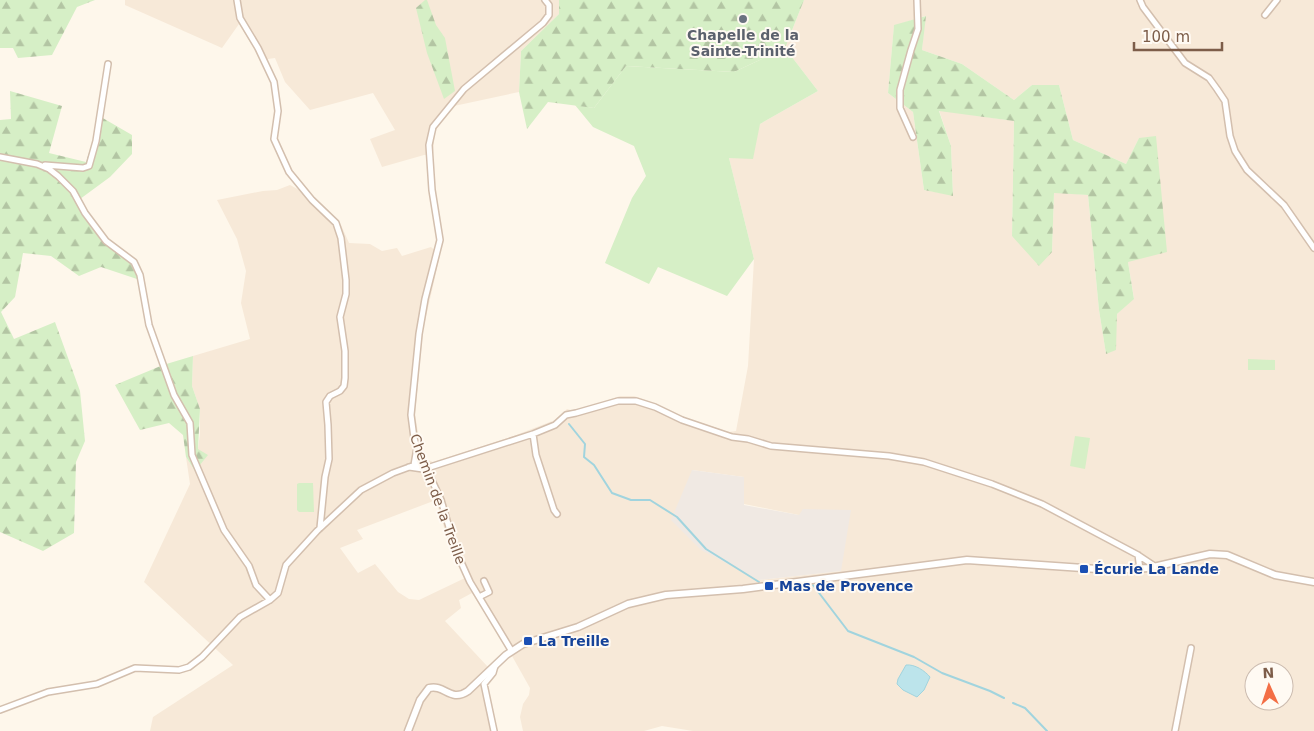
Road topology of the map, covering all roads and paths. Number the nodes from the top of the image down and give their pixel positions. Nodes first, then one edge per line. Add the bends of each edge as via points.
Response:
1 (237, 0) edge
2 (545, 0) edge
3 (917, 0) edge
4 (1140, 0) edge
5 (1277, 0) edge
6 (1265, 14) dead end
7 (108, 64) dead end
8 (913, 137) dead end
9 (0, 157) edge
10 (37, 164) junction
11 (1314, 248) edge
12 (533, 434) junction
13 (417, 448) junction
14 (423, 462) junction
15 (412, 466) junction
16 (427, 468) junction
17 (558, 514) dead end
18 (320, 528) junction
19 (1138, 555) junction
20 (1156, 567) junction
21 (1140, 569) junction
22 (484, 581) dead end
23 (1314, 582) edge
24 (479, 597) junction
25 (270, 600) junction
26 (1191, 648) dead end
27 (512, 650) junction
28 (495, 666) junction
29 (0, 710) edge
30 (408, 731) edge
31 (494, 731) edge
32 (1175, 731) edge

1 - 18 street via 240,18 274,82 278,111 274,139 293,176 336,223 341,238 346,294 340,316 345,378 344,386 326,402 329,459
2 - 13 street, Chemin de la Treille via 549,14 543,23 464,89 431,132 432,190 440,240 425,300 413,382 411,415
3 - 8 street via 918,29 900,90 900,108
4 - 11 street via 1185,63 1209,78 1225,101 1235,151 1247,170 1284,205
5 - 6 street
7 - 10 street via 89,166
9 - 10 street
10 - 25 street via 49,169 73,191 106,242 134,262 140,275 152,333 174,396 190,423 192,455 224,530 249,566 256,585
12 - 16 street
12 - 17 street via 536,455
12 - 19 street via 555,424 566,414 618,401 636,401 732,437 771,446 924,462 1042,504
13 - 14 street, Chemin de la Treille
13 - 15 street
14 - 15 street
14 - 16 street, Chemin de la Treille
15 - 16 street
15 - 18 street via 361,490
16 - 24 street, Chemin de la Treille via 441,500 456,551
18 - 25 street via 286,565 278,593
19 - 20 street
19 - 21 street
20 - 21 street
20 - 23 street via 1219,554 1275,575
21 - 27 street via 1084,569 968,560 743,589 666,595 628,604 578,627
22 - 24 street via 488,592
24 - 27 street, Chemin de la Treille
25 - 29 street via 240,617 189,667 179,670 135,668 98,684 48,692
26 - 32 street
27 - 28 street
28 - 30 street via 461,695 436,687 426,690
28 - 31 street via 484,684

